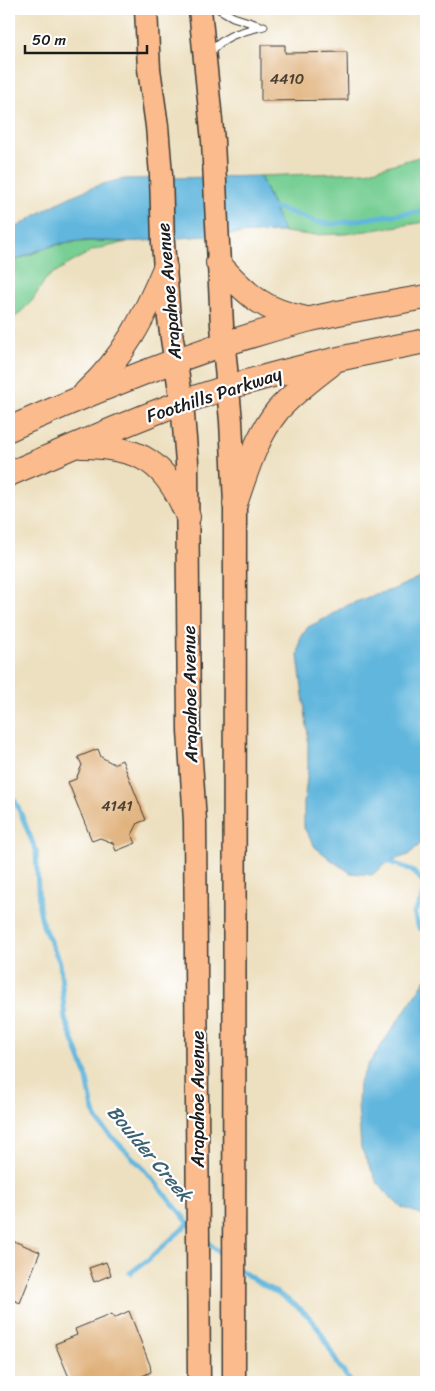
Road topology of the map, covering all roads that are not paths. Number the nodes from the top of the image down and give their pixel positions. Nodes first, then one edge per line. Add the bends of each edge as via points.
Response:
1 (146, 9) edge
2 (200, 9) edge
3 (219, 9) edge
4 (204, 60) junction
5 (218, 263) junction
6 (165, 268) junction
7 (426, 297) edge
8 (309, 319) junction
9 (426, 341) edge
10 (223, 344) junction
11 (338, 359) junction
12 (175, 362) junction
13 (228, 388) junction
14 (78, 399) junction
15 (182, 403) junction
16 (9, 429) edge
17 (76, 446) junction
18 (9, 474) edge
19 (235, 504) junction
20 (188, 517) junction
21 (199, 1382) edge
22 (234, 1382) edge

1 - 6 main road, Arapahoe Avenue via 161,175
2 - 4 main road, Arapahoe Avenue
3 - 4 lane via 233,17 264,26 221,40
4 - 5 main road, Arapahoe Avenue via 213,141
5 - 8 highway via 259,303 285,314
5 - 10 main road, Arapahoe Avenue
6 - 12 main road, Arapahoe Avenue
6 - 14 highway via 133,337 108,370
7 - 8 highway
8 - 10 highway
9 - 11 highway, Foothills Parkway
10 - 12 highway
10 - 13 main road, Arapahoe Avenue
11 - 13 highway, Foothills Parkway
11 - 19 highway via 294,393 271,420 255,448
12 - 14 highway
12 - 15 main road, Arapahoe Avenue
13 - 15 highway, Foothills Parkway
13 - 19 main road, Arapahoe Avenue
14 - 16 highway
15 - 17 highway, Foothills Parkway
15 - 20 main road, Arapahoe Avenue
17 - 18 highway, Foothills Parkway
17 - 20 highway via 114,448 136,454 154,465 174,486
19 - 22 main road, Arapahoe Avenue
20 - 21 main road, Arapahoe Avenue via 189,731 196,822

